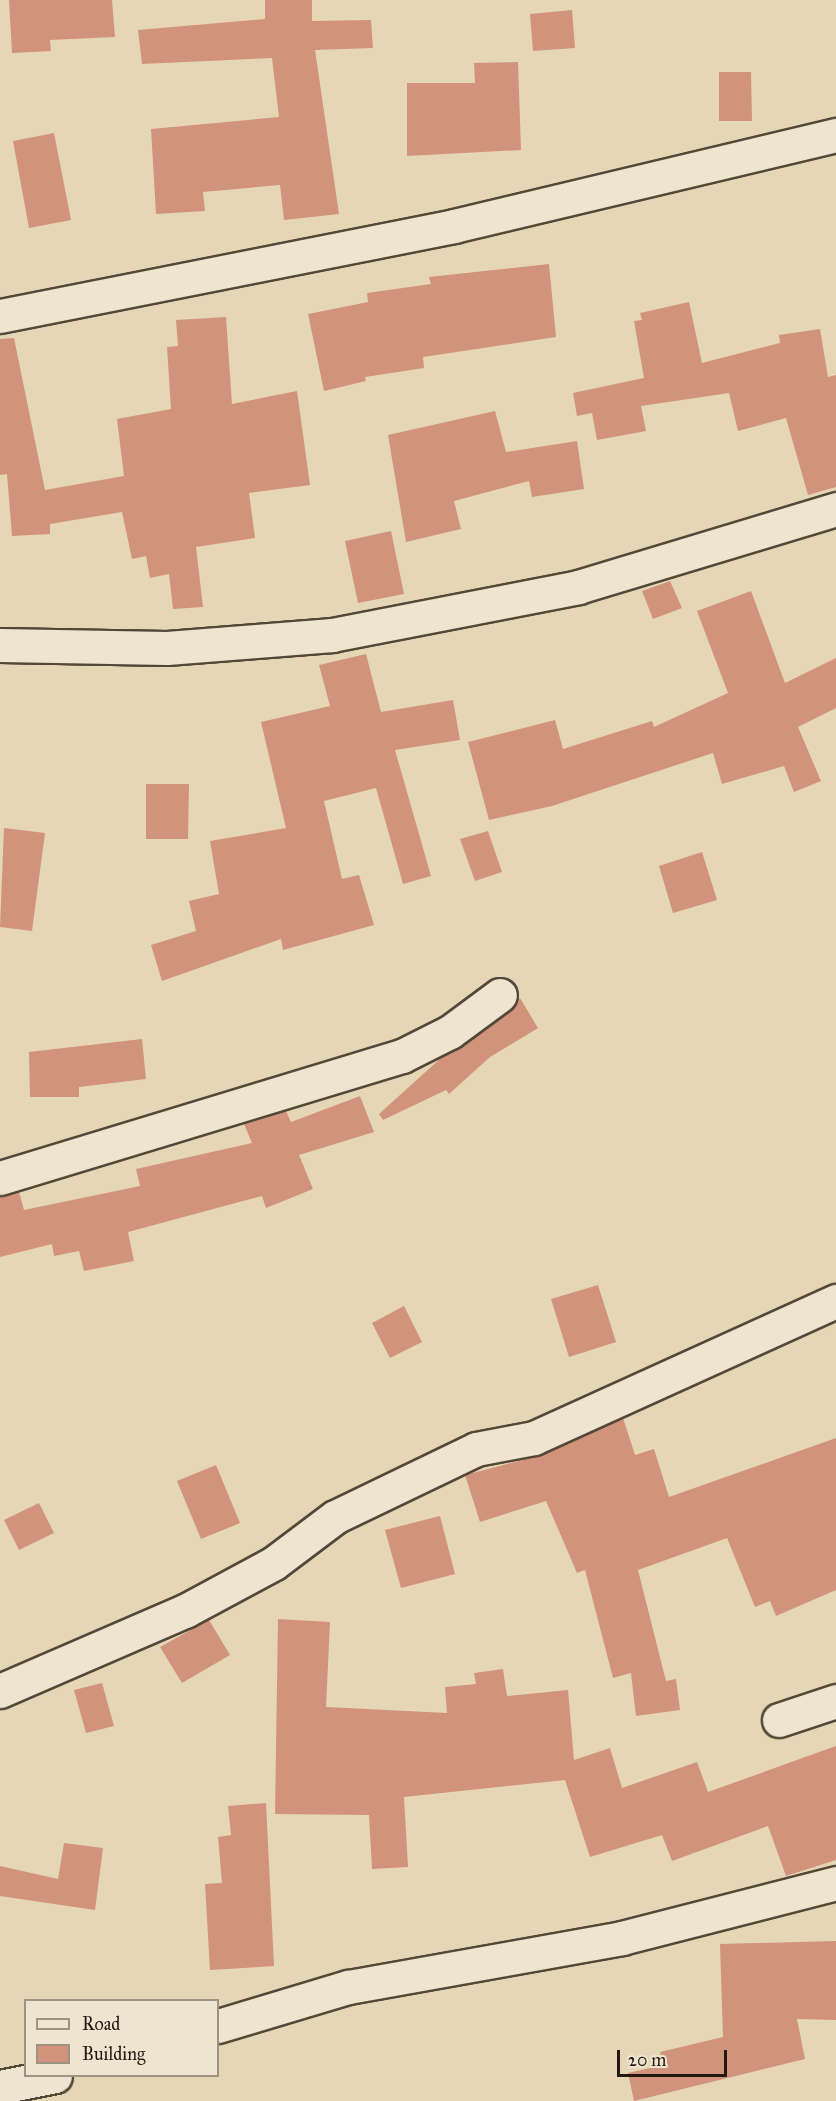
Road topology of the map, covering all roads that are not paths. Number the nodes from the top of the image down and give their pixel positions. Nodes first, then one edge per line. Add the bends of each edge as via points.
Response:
1 (836, 135) edge
2 (0, 316) edge
3 (836, 509) edge
4 (0, 645) edge
5 (500, 995) dead end
6 (0, 1178) edge
7 (836, 1301) edge
8 (0, 1691) edge
9 (836, 1701) edge
10 (779, 1720) dead end
11 (836, 1883) edge
12 (219, 2026) edge
13 (50, 2077) edge
14 (0, 2088) edge

1 - 2 street via 454,226
3 - 4 street via 578,587 332,635 167,648
5 - 6 street via 450,1032 392,1059
7 - 8 street via 534,1438 477,1449 334,1517 274,1563 185,1611
9 - 10 street
11 - 12 street via 622,1938 348,1987
13 - 14 street

